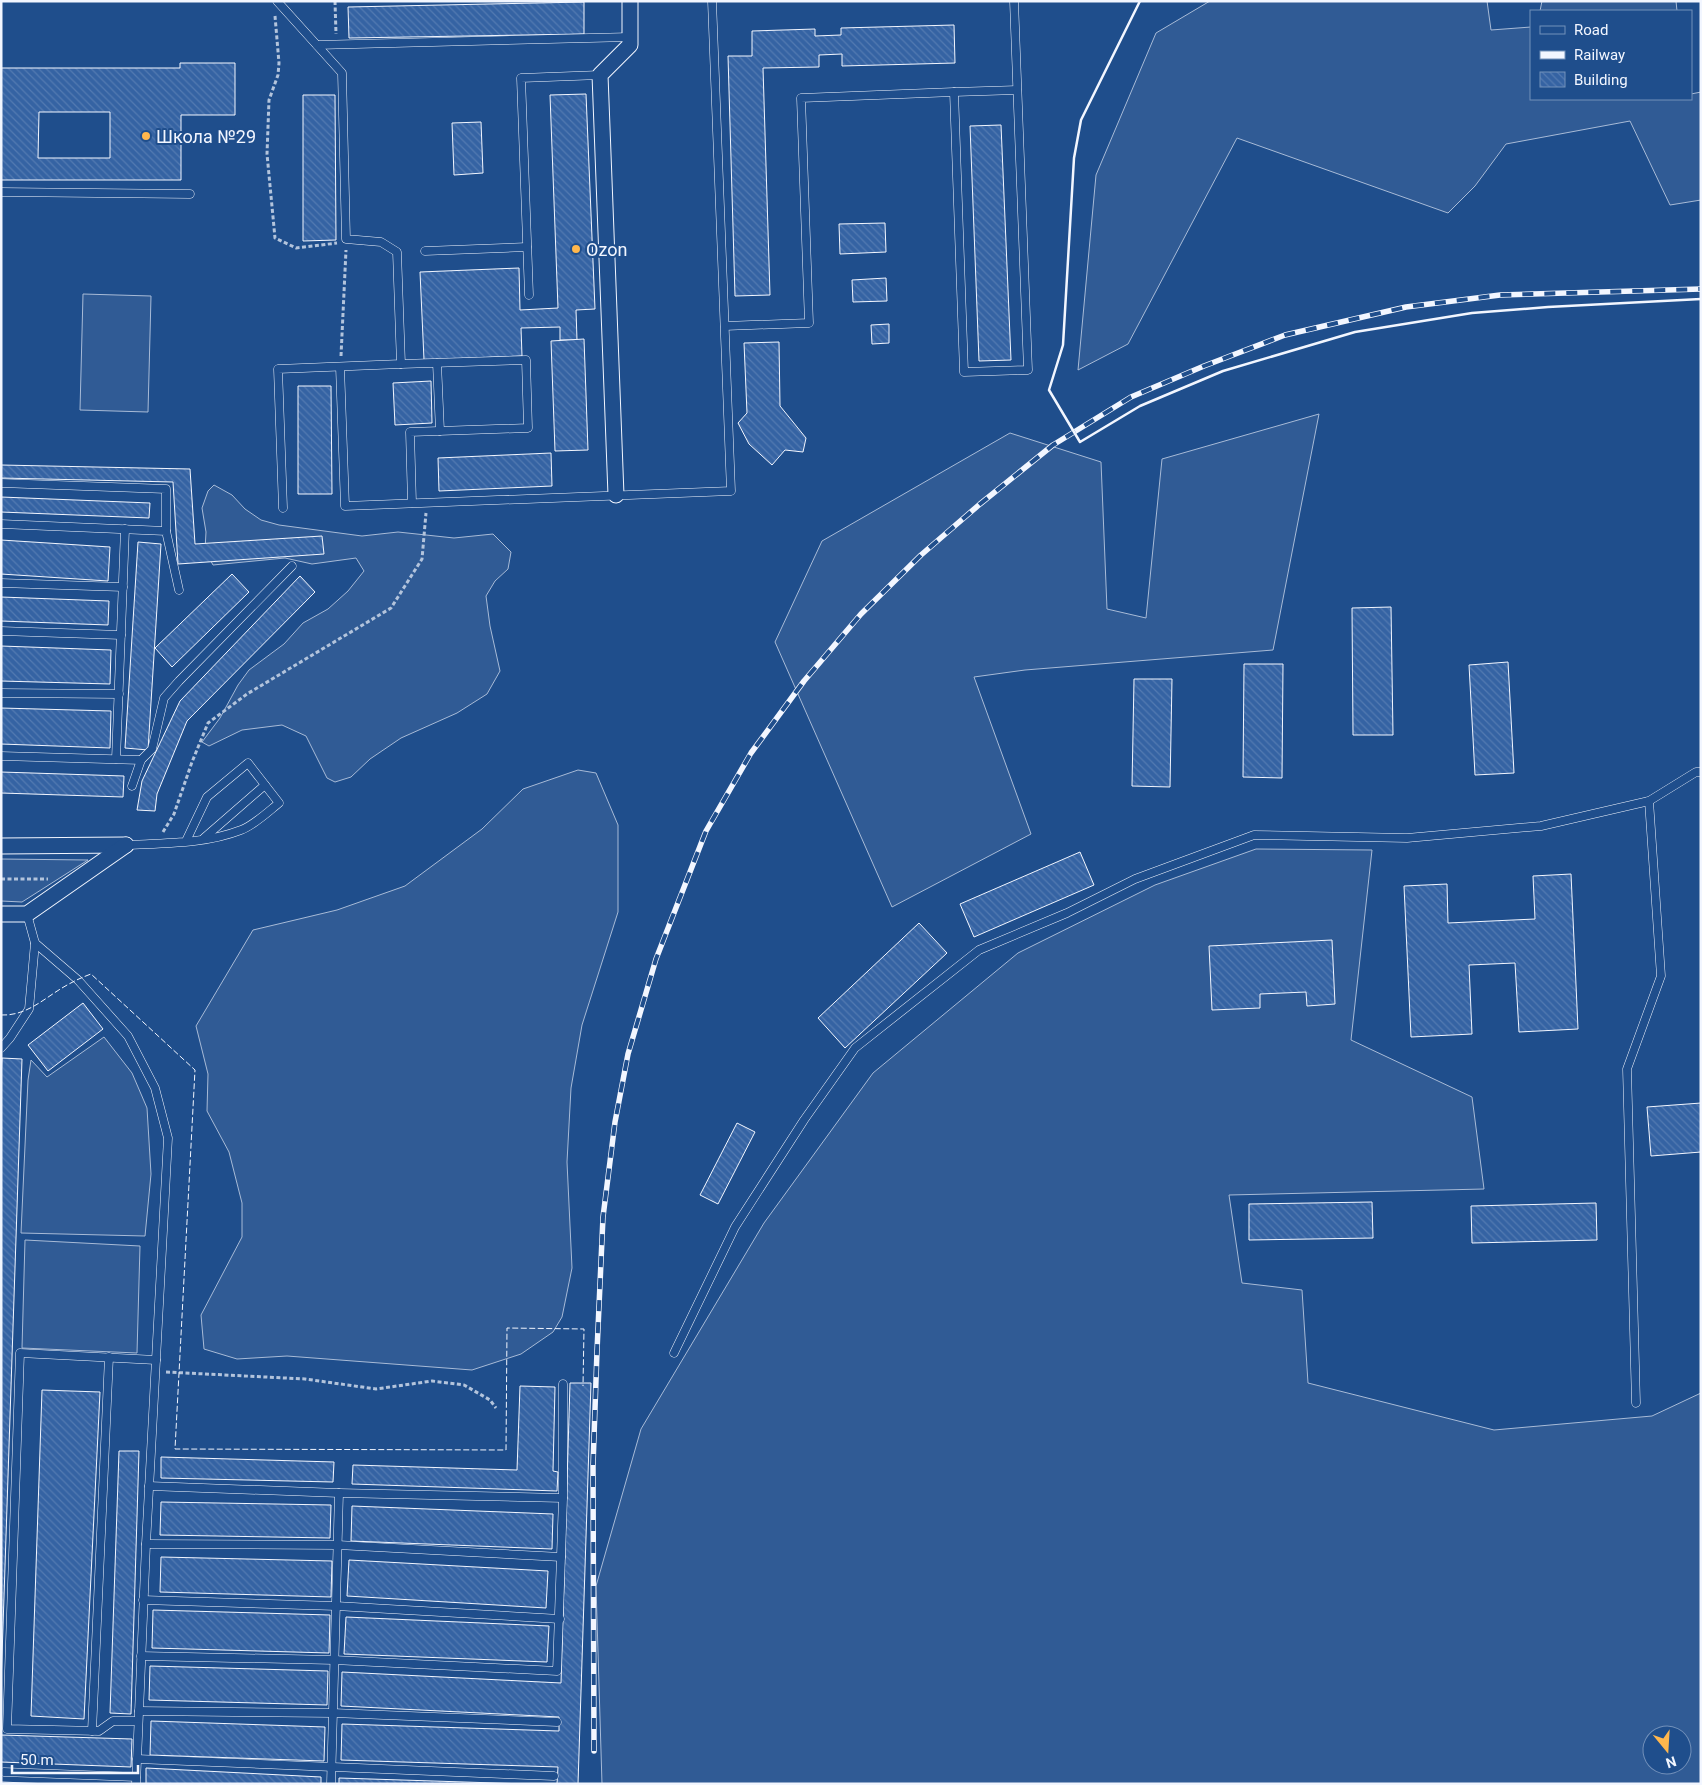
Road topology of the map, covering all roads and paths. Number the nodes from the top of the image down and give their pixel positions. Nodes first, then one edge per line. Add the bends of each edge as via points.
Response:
1 (335, 1) edge
2 (630, 1) edge
3 (712, 1) edge
4 (1014, 1) edge
5 (276, 5) edge
6 (630, 37) junction
7 (317, 45) junction
8 (336, 45) junction
9 (600, 75) junction
10 (1017, 90) junction
11 (954, 92) junction
12 (1, 192) edge
13 (190, 194) dead end
14 (346, 238) junction
15 (527, 247) junction
16 (425, 251) dead end
17 (529, 295) dead end
18 (724, 326) junction
19 (437, 363) junction
20 (401, 364) junction
21 (340, 367) junction
22 (440, 431) junction
23 (1, 483) edge
24 (616, 495) junction
25 (426, 502) junction
26 (412, 503) junction
27 (283, 508) dead end
28 (1, 524) edge
29 (125, 529) junction
30 (166, 531) junction
31 (292, 566) dead end
32 (1, 583) edge
33 (123, 587) junction
34 (179, 590) dead end
35 (1, 631) edge
36 (121, 635) junction
37 (1, 693) edge
38 (119, 694) junction
39 (1, 756) edge
40 (116, 759) junction
41 (141, 760) junction
42 (1701, 772) edge
43 (265, 785) junction
44 (132, 786) dead end
45 (1649, 801) junction
46 (202, 840) junction
47 (186, 841) junction
48 (155, 843) junction
49 (126, 845) junction
50 (1, 846) edge
51 (1, 879) edge
52 (51, 879) dead end
53 (1, 914) edge
54 (27, 914) junction
55 (35, 943) junction
56 (1, 1048) edge
57 (674, 1353) dead end
58 (109, 1358) junction
59 (156, 1360) junction
60 (155, 1372) junction
61 (564, 1384) dead end
62 (1636, 1403) dead end
63 (496, 1408) dead end
64 (149, 1486) junction
65 (339, 1494) junction
66 (563, 1498) junction
67 (146, 1544) junction
68 (338, 1545) junction
69 (561, 1557) junction
70 (143, 1600) junction
71 (336, 1606) junction
72 (560, 1619) junction
73 (141, 1656) junction
74 (334, 1660) junction
75 (139, 1711) junction
76 (333, 1713) junction
77 (138, 1721) junction
78 (557, 1722) dead end
79 (92, 1731) junction
80 (137, 1759) junction
81 (332, 1768) junction
82 (4, 1772) dead end
83 (554, 1776) dead end
84 (136, 1781) edge
85 (331, 1784) edge

1 - 8 path
2 - 6 street
3 - 18 lane
4 - 10 lane
5 - 7 lane
5 - 14 path via 279,62 269,100 266,154 275,238 296,248 336,243
6 - 8 lane
6 - 9 street via 630,44
7 - 8 lane
7 - 14 lane via 342,73
9 - 15 lane via 521,78
9 - 24 street
10 - 11 lane
10 - 11 lane via 1028,370 964,372
11 - 18 lane via 801,98 809,323
12 - 13 lane
14 - 20 lane via 381,242 397,252
14 - 21 path
15 - 16 lane
15 - 17 lane
18 - 24 lane via 731,491
19 - 20 lane
19 - 22 lane
19 - 22 lane via 526,360 528,428
20 - 21 lane
21 - 26 lane via 346,506
21 - 27 lane via 278,369
22 - 26 lane via 410,432
23 - 30 lane via 166,489
24 - 25 lane
25 - 26 lane
25 - 48 path via 422,559 391,608 247,694 208,723 174,814
28 - 29 lane
29 - 30 lane
29 - 33 lane
30 - 34 lane
31 - 41 lane via 164,698 152,749
32 - 33 lane
33 - 36 lane
35 - 36 lane
36 - 38 lane
37 - 38 lane
38 - 40 lane
39 - 40 lane
40 - 41 lane
41 - 44 lane
42 - 45 lane
43 - 46 lane
43 - 46 lane via 279,803 243,830
43 - 47 lane via 248,763 207,797
45 - 57 lane via 1541,826 1407,838 1254,835 1135,879 1067,913 980,950 856,1048 804,1120 735,1227
45 - 62 lane via 1661,976 1627,1069
46 - 47 lane
47 - 48 lane
48 - 49 lane
49 - 50 street
49 - 54 street
51 - 52 path
53 - 54 street
54 - 55 lane
55 - 56 lane via 29,1010
55 - 59 lane via 78,980 128,1036 156,1088 168,1138
58 - 59 lane
58 - 79 lane
58 - 79 lane via 20,1353 8,1728
59 - 60 lane
60 - 63 path via 304,1379 376,1389 432,1381 464,1385 490,1400
60 - 64 lane
61 - 66 lane
64 - 65 lane
64 - 67 lane
65 - 66 lane
65 - 68 lane
66 - 69 lane
67 - 68 lane
67 - 70 lane
68 - 69 lane
68 - 71 lane
69 - 72 lane
70 - 71 lane
70 - 73 lane
71 - 72 lane
71 - 74 lane
72 - 74 lane via 557,1672
73 - 74 lane
73 - 75 lane
74 - 76 lane
75 - 76 lane
75 - 77 lane
76 - 78 lane
76 - 81 lane
77 - 79 lane via 113,1721 98,1731
77 - 80 lane
80 - 81 lane
80 - 84 lane
81 - 83 lane
81 - 85 lane
82 - 84 lane

